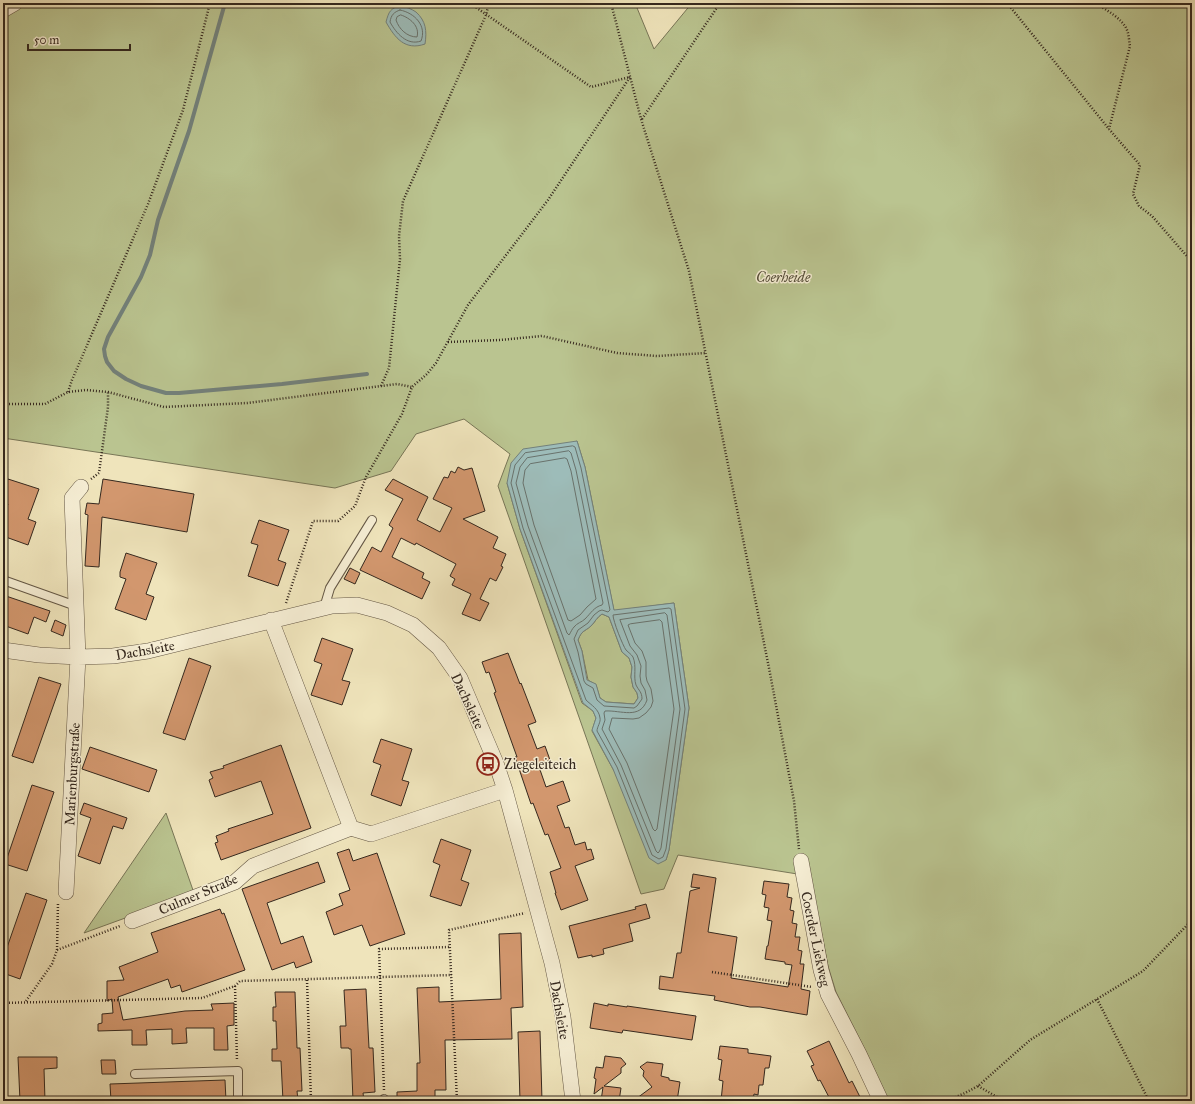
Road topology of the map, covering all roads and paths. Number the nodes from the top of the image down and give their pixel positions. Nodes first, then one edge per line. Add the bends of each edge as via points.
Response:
1 (15, 3) edge
2 (210, 3) edge
3 (465, 3) edge
4 (490, 3) edge
5 (611, 3) edge
6 (720, 3) edge
7 (1006, 3) edge
8 (1095, 3) edge
9 (3, 10) edge
10 (486, 15) junction
11 (630, 78) junction
12 (641, 119) junction
13 (1109, 129) junction
14 (1192, 262) edge
15 (447, 342) junction
16 (706, 353) junction
17 (380, 386) junction
18 (412, 387) junction
19 (68, 392) junction
20 (108, 392) junction
21 (3, 404) edge
22 (81, 486) joint
23 (372, 520) dead end
24 (3, 580) edge
25 (76, 606) junction
26 (324, 608) junction
27 (275, 619) junction
28 (3, 650) edge
29 (78, 657) junction
30 (505, 790) junction
31 (351, 828) junction
32 (801, 861) joint
33 (66, 892) joint
34 (537, 910) junction
35 (1192, 920) edge
36 (132, 921) joint
37 (450, 947) junction
38 (57, 950) junction
39 (712, 972) dead end
40 (452, 975) junction
41 (380, 978) junction
42 (307, 980) junction
43 (235, 986) junction
44 (826, 989) junction
45 (1097, 999) junction
46 (25, 1001) junction
47 (3, 1003) edge
48 (238, 1071) junction
49 (136, 1074) dead end
50 (978, 1086) junction
51 (384, 1100) edge
52 (238, 1101) edge
53 (311, 1101) edge
54 (457, 1101) edge
55 (573, 1101) edge
56 (881, 1101) edge
57 (947, 1101) edge
58 (1004, 1101) edge
59 (1150, 1101) edge

1 - 9 street
2 - 19 path via 183,110 148,204
3 - 10 path
4 - 10 path
5 - 11 path
6 - 12 path
7 - 13 path
8 - 13 path via 1112,12 1127,28 1130,46
10 - 11 path via 590,87
10 - 17 path via 403,201 389,368
11 - 12 path
11 - 15 path via 548,200 468,305
12 - 16 path via 689,271
13 - 14 path via 1140,165 1133,194 1139,206 1152,216
15 - 16 path via 542,336 617,353 657,356
15 - 18 path via 436,363
16 - 32 path via 769,668 794,802
17 - 18 path via 397,384
17 - 20 path via 247,403 164,407
18 - 27 path via 402,414 366,477 355,506 338,522 313,521
19 - 20 path
19 - 21 path via 45,404
20 - 22 path via 98,473
22 - 25 street via 72,498
23 - 26 lane via 330,588
24 - 25 lane
25 - 29 street
26 - 27 street, Dachsleite
26 - 30 street, Dachsleite via 358,605 387,613 413,625 439,648 460,678
27 - 29 street, Dachsleite via 148,651
27 - 31 street
28 - 29 street, Dachsleite
29 - 33 street, Marienburgstraße
30 - 31 street via 371,834
30 - 34 street, Dachsleite
31 - 36 street, Culmer Straße via 253,866 235,882
32 - 44 street, Coerder Liekweg
33 - 38 path via 58,902
34 - 37 path via 449,930
34 - 55 street, Dachsleite via 552,963 563,1017
35 - 45 path via 1143,972
36 - 38 path
37 - 40 path
37 - 41 path via 380,949
38 - 46 path via 52,964
39 - 44 path
40 - 41 path
40 - 54 path
41 - 42 path
41 - 51 path
42 - 43 path via 240,982
42 - 53 path
43 - 46 path via 202,998
43 - 48 path
44 - 56 street, Coerder Liekweg
45 - 50 path via 1030,1040
45 - 59 path
46 - 47 path
48 - 49 lane
48 - 52 lane
50 - 57 path
50 - 58 path

